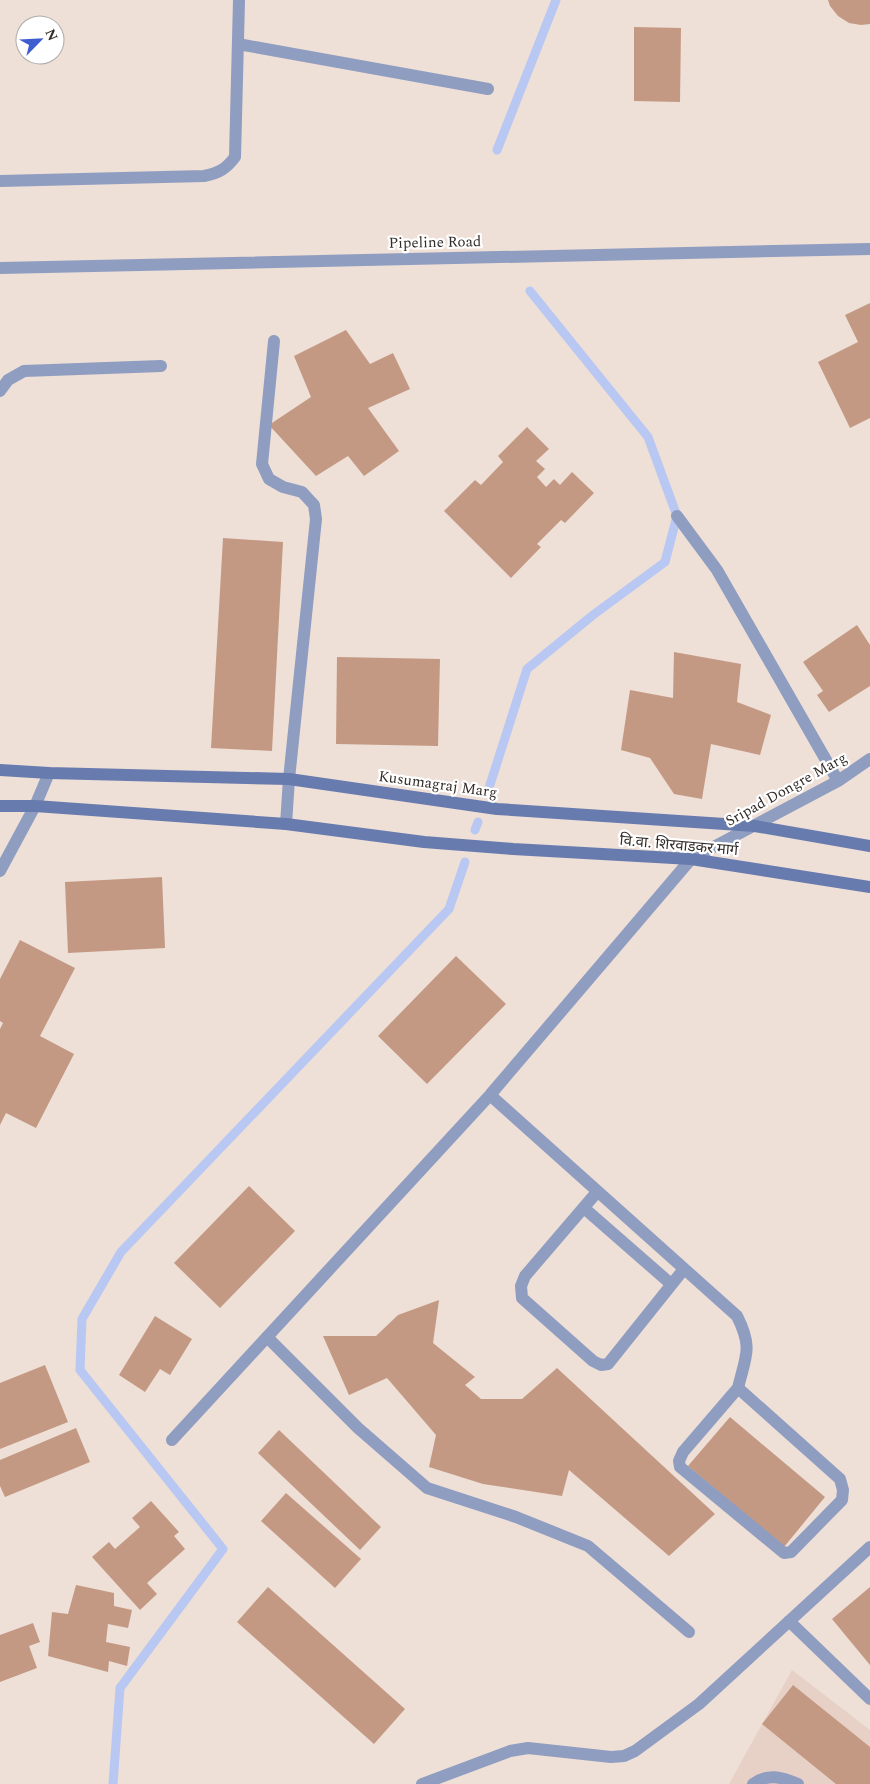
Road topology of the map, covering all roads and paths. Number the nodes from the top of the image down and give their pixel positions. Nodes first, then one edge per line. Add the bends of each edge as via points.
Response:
1 (239, 0) edge
2 (238, 44) junction
3 (488, 89) dead end
4 (0, 181) edge
5 (870, 249) edge
6 (0, 268) edge
7 (274, 341) dead end
8 (162, 366) dead end
9 (0, 391) edge
10 (677, 516) dead end
11 (870, 759) edge
12 (0, 770) edge
13 (48, 773) junction
14 (289, 780) junction
15 (838, 781) junction
16 (0, 806) edge
17 (34, 806) junction
18 (286, 824) junction
19 (755, 826) junction
20 (870, 846) edge
21 (691, 859) junction
22 (0, 871) edge
23 (870, 887) edge
24 (490, 1095) junction
25 (598, 1192) junction
26 (584, 1208) junction
27 (684, 1269) junction
28 (672, 1284) junction
29 (267, 1337) junction
30 (738, 1388) junction
31 (172, 1440) dead end
32 (870, 1547) edge
33 (789, 1621) junction
34 (689, 1632) dead end
35 (870, 1699) edge
36 (422, 1784) edge
37 (753, 1784) edge
38 (798, 1784) edge

1 - 2 street
2 - 3 street
2 - 4 street via 235,157 218,173
5 - 6 street, Pipeline Road
7 - 14 street via 262,464 270,479 302,492 314,505 316,519
8 - 9 street via 24,372 8,380
10 - 15 street via 717,570
11 - 15 street, Sripad Dongre Marg
12 - 13 street, Kusumagraj Marg
13 - 14 street, Kusumagraj Marg
13 - 17 street
14 - 18 street
14 - 19 street, Kusumagraj Marg via 497,808
15 - 19 street, Sripad Dongre Marg
16 - 17 street
17 - 18 street
17 - 22 street
18 - 21 street, वि.वा. शिरवाडकर मार्ग via 424,842
19 - 20 street, Kusumagraj Marg
19 - 21 street, Sripad Dongre Marg
21 - 23 street, वि.वा. शिरवाडकर मार्ग
21 - 24 street
24 - 25 street
24 - 29 street
25 - 26 street
25 - 27 street
26 - 28 street
26 - 28 street via 525,1276 521,1286 522,1298 593,1361 608,1364
27 - 28 street
27 - 30 street via 737,1316 746,1333 748,1346
29 - 31 street
29 - 34 street via 358,1428 427,1488 516,1517 588,1546
30 - 30 street via 840,1479 844,1490 842,1500 791,1552 784,1553 680,1467 683,1452
32 - 33 street
33 - 35 street
33 - 36 street via 699,1704 630,1753 611,1757 520,1749
37 - 38 street via 770,1776

